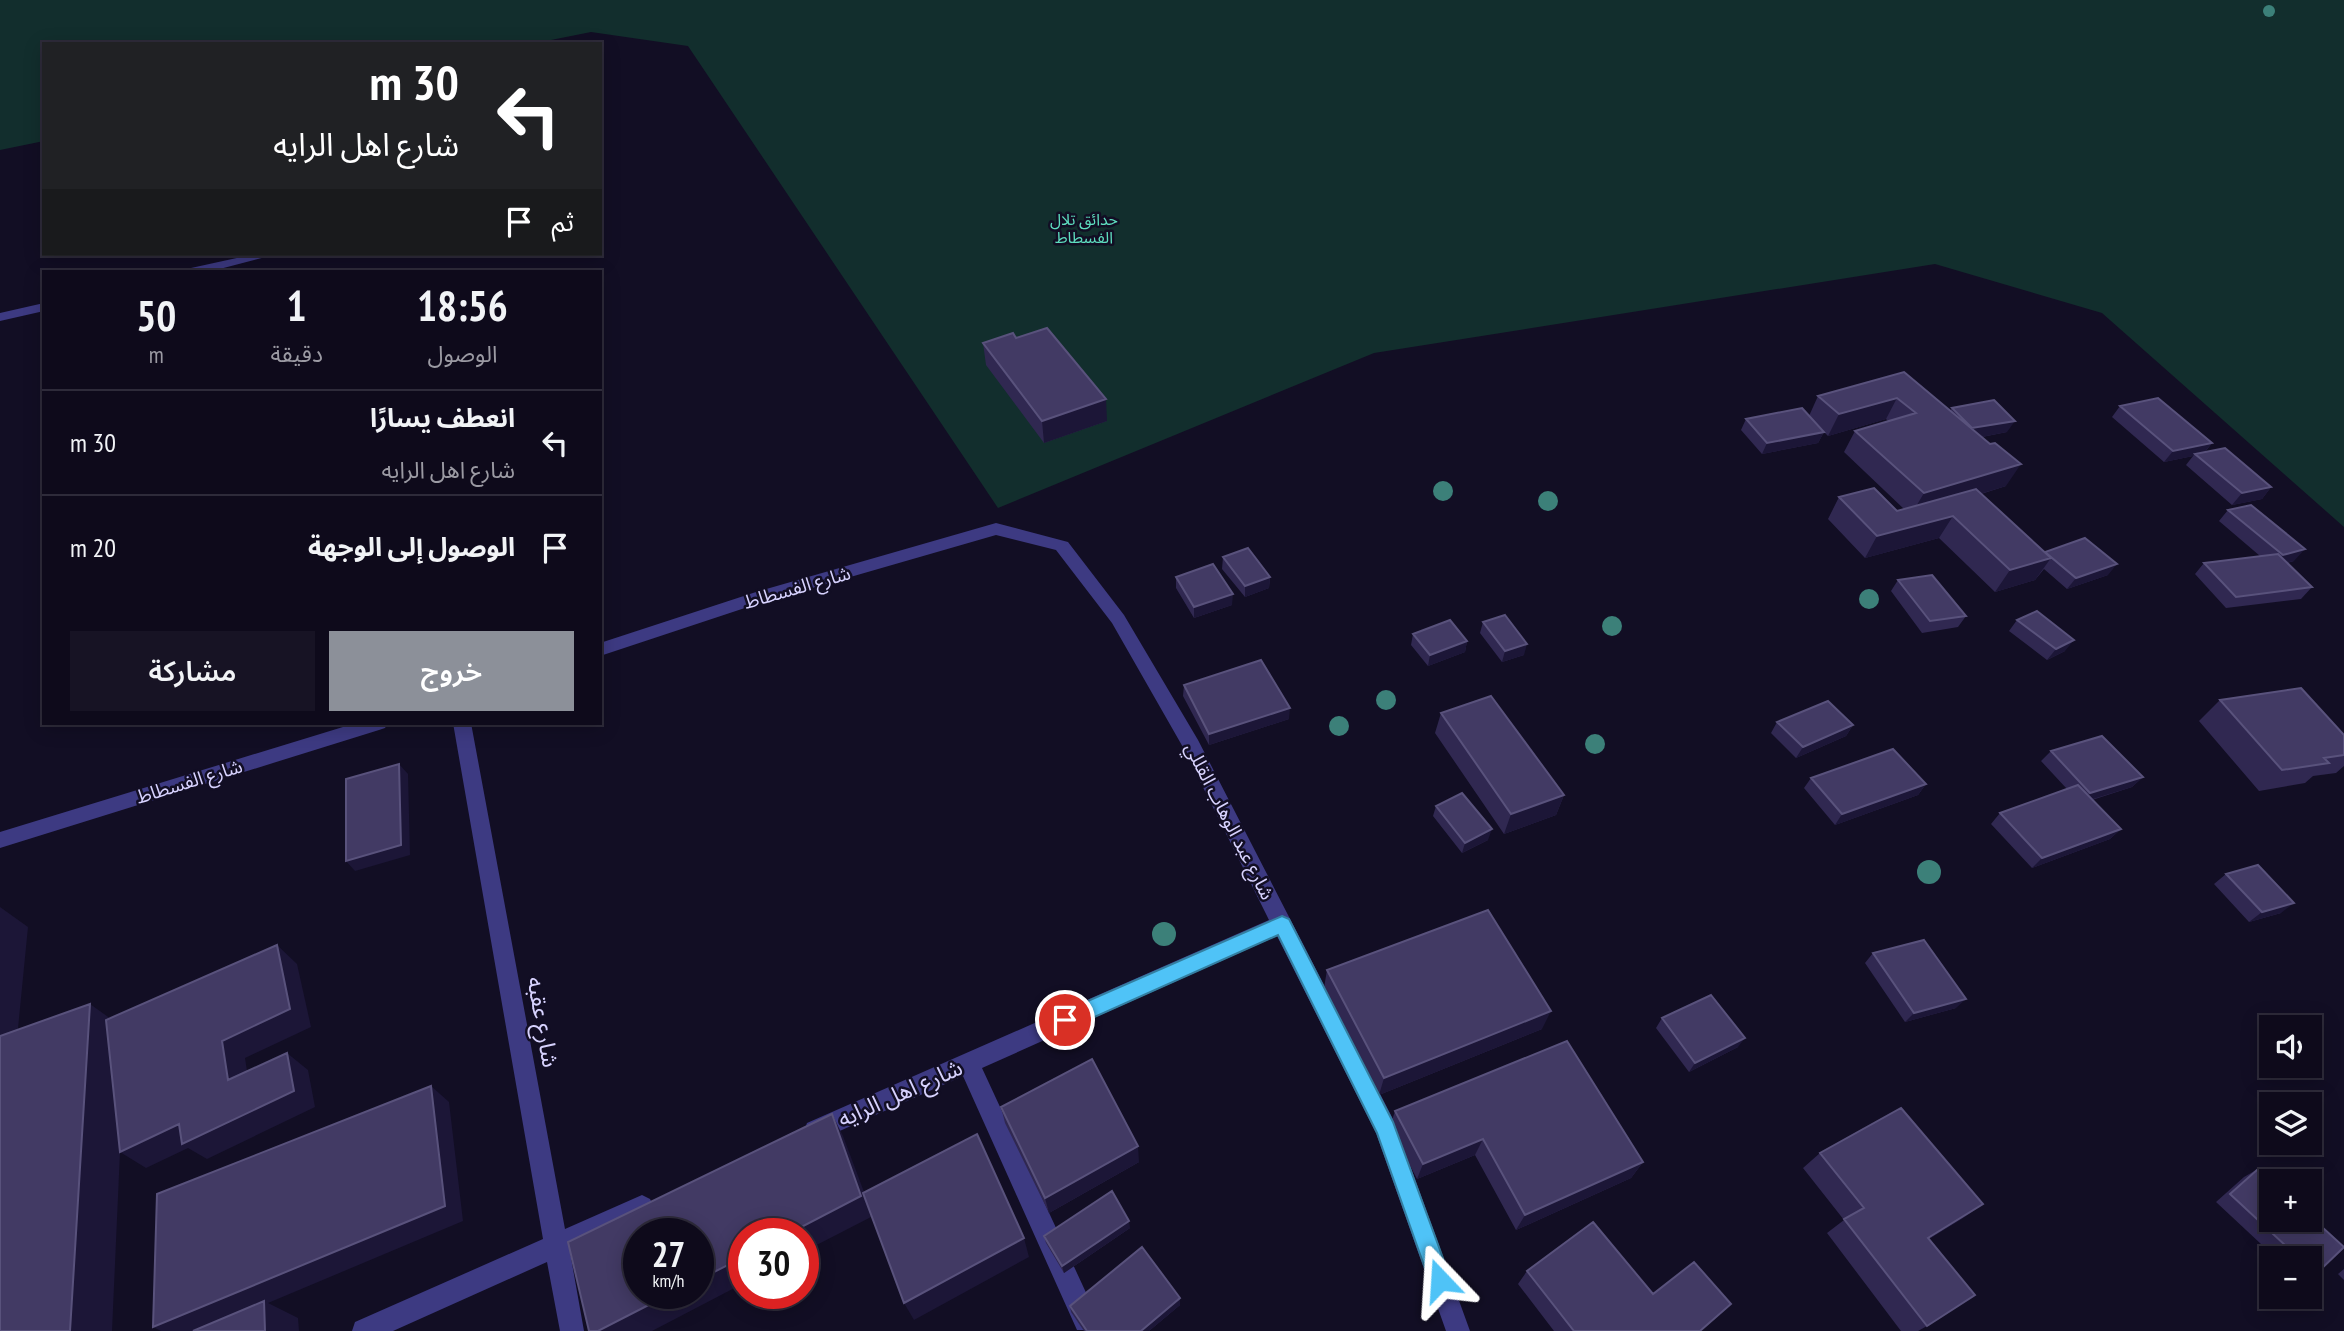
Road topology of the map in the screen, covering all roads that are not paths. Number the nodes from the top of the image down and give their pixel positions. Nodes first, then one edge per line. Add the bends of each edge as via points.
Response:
1 (262, 256) edge
2 (200, 270) edge
3 (42, 307) edge
4 (0, 317) edge
5 (996, 529) joint
6 (602, 649) edge
7 (373, 725) edge
8 (462, 725) edge
9 (0, 840) edge
10 (1282, 925) junction
11 (968, 1063) junction
12 (793, 1140) edge
13 (669, 1195) edge
14 (556, 1245) junction
15 (364, 1331) edge
16 (572, 1331) edge
17 (1091, 1331) edge
18 (1458, 1331) edge

1 - 2 street
3 - 4 street
5 - 6 street, شارع الفسطاط via 756,598
5 - 10 street, شارع عبد الوهاب القللي via 1062,546 1118,619 1191,745
7 - 9 street, شارع الفسطاط
8 - 14 street, شارع عقبه
10 - 11 street, شارع اهل الرايه
10 - 18 street, شارع عبد الوهاب القللي via 1386,1129
11 - 12 street, شارع اهل الرايه
11 - 17 street
13 - 14 street
14 - 15 street
14 - 16 street, شارع عقبه

